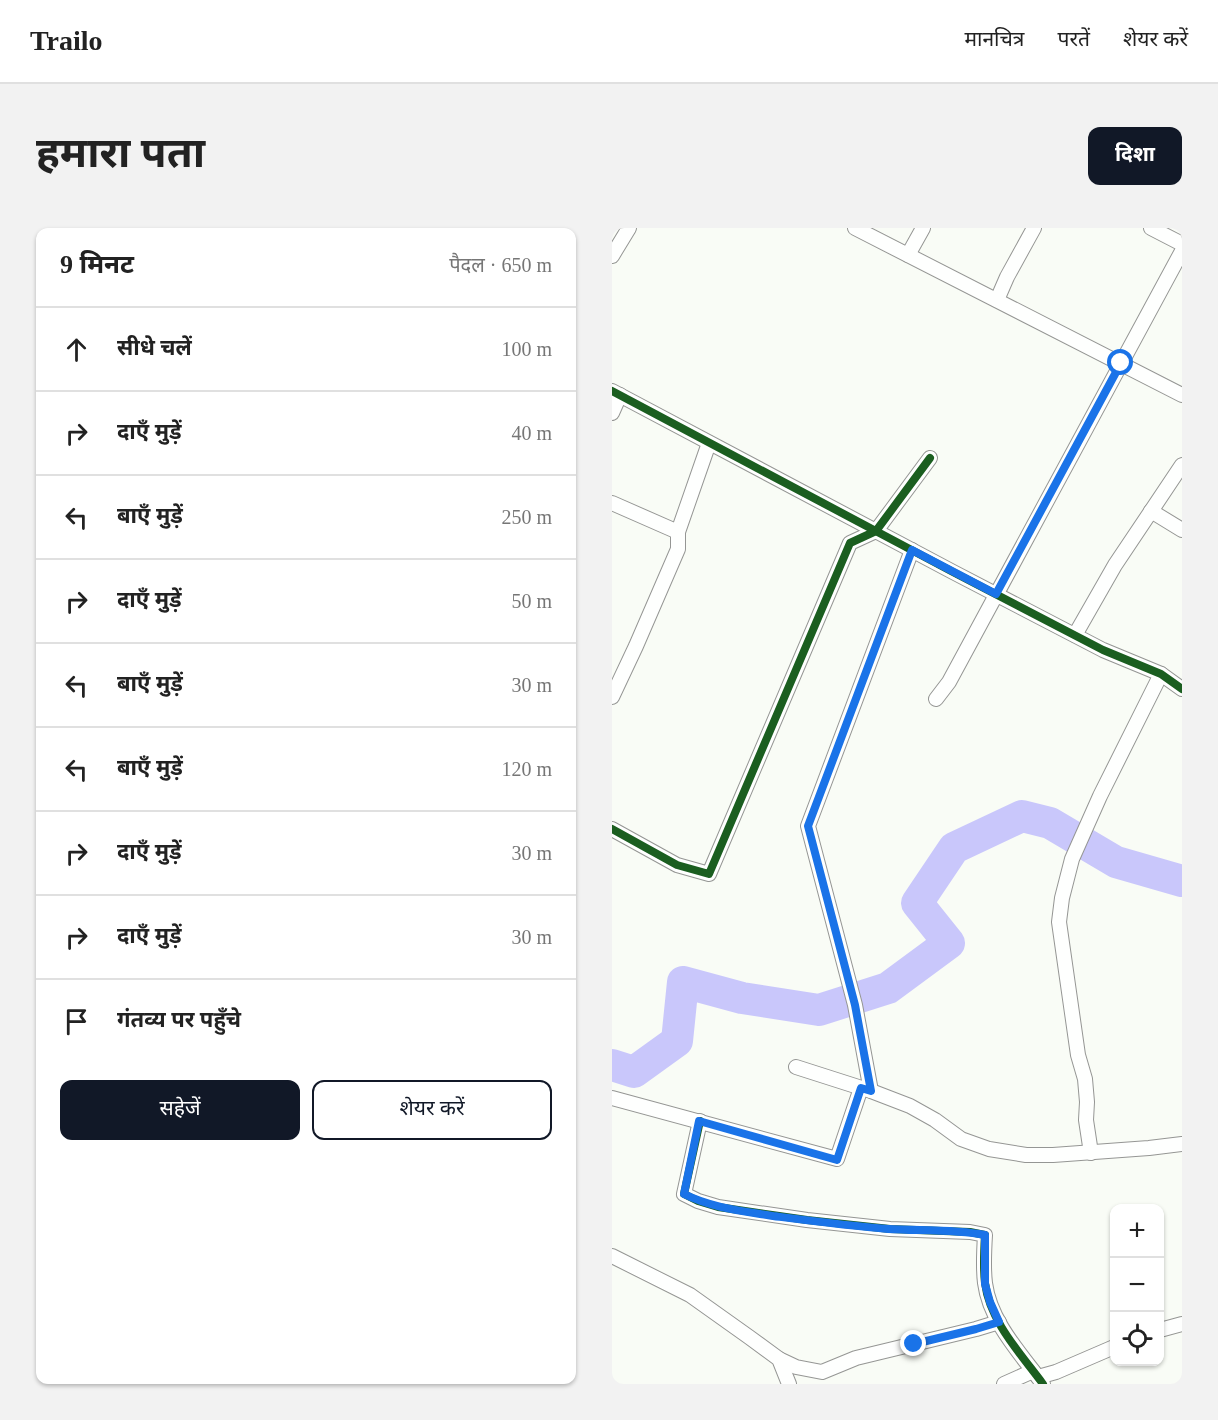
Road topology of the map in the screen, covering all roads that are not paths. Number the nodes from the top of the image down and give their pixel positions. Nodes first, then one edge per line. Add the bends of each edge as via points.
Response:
1 (629, 228) edge
2 (855, 228) edge
3 (923, 228) edge
4 (1034, 228) edge
5 (1151, 228) edge
6 (1182, 243) edge
7 (1182, 251) edge
8 (908, 255) junction
9 (612, 256) edge
10 (997, 300) junction
11 (1121, 363) junction
12 (616, 393) edge
13 (1182, 394) edge
14 (612, 413) edge
15 (709, 442) junction
16 (930, 458) dead end
17 (1182, 465) edge
18 (612, 503) edge
19 (1151, 511) junction
20 (1182, 530) edge
21 (876, 531) junction
22 (678, 532) junction
23 (912, 550) junction
24 (996, 594) junction
25 (1075, 635) junction
26 (1161, 675) junction
27 (1182, 689) edge
28 (612, 697) edge
29 (936, 699) dead end
30 (612, 829) edge
31 (796, 1067) dead end
32 (866, 1090) junction
33 (612, 1098) edge
34 (699, 1121) junction
35 (1182, 1144) edge
36 (1090, 1153) junction
37 (612, 1256) edge
38 (999, 1322) junction
39 (1182, 1324) edge
40 (1164, 1329) edge
41 (1110, 1349) edge
42 (779, 1359) junction
43 (1038, 1377) edge
44 (789, 1384) edge
45 (1004, 1384) edge

1 - 9 street
2 - 8 street
3 - 8 street
4 - 10 street
5 - 6 street
7 - 11 street
8 - 10 street
10 - 11 street
11 - 13 street
11 - 24 street
12 - 14 street
12 - 15 street
15 - 21 street
15 - 22 street
16 - 21 street
17 - 19 street
18 - 22 street
19 - 20 street
19 - 25 street
21 - 23 street
21 - 30 street via 850,543 709,874 677,865
22 - 28 street via 678,549
23 - 24 street
23 - 32 street via 808,826 855,1005
24 - 25 street
24 - 29 street
25 - 26 street
26 - 27 street
26 - 36 street via 1072,859 1062,898 1059,922 1085,1080
31 - 32 street
32 - 34 street via 837,1160
32 - 36 street via 910,1106 961,1139 988,1149 1026,1155
33 - 34 street
34 - 38 street via 684,1194 744,1212 848,1225 985,1235 985,1284
35 - 36 street
37 - 42 street via 690,1295
38 - 42 street via 856,1358 822,1372
38 - 43 street
39 - 40 street
41 - 43 street
42 - 44 street
43 - 45 street

